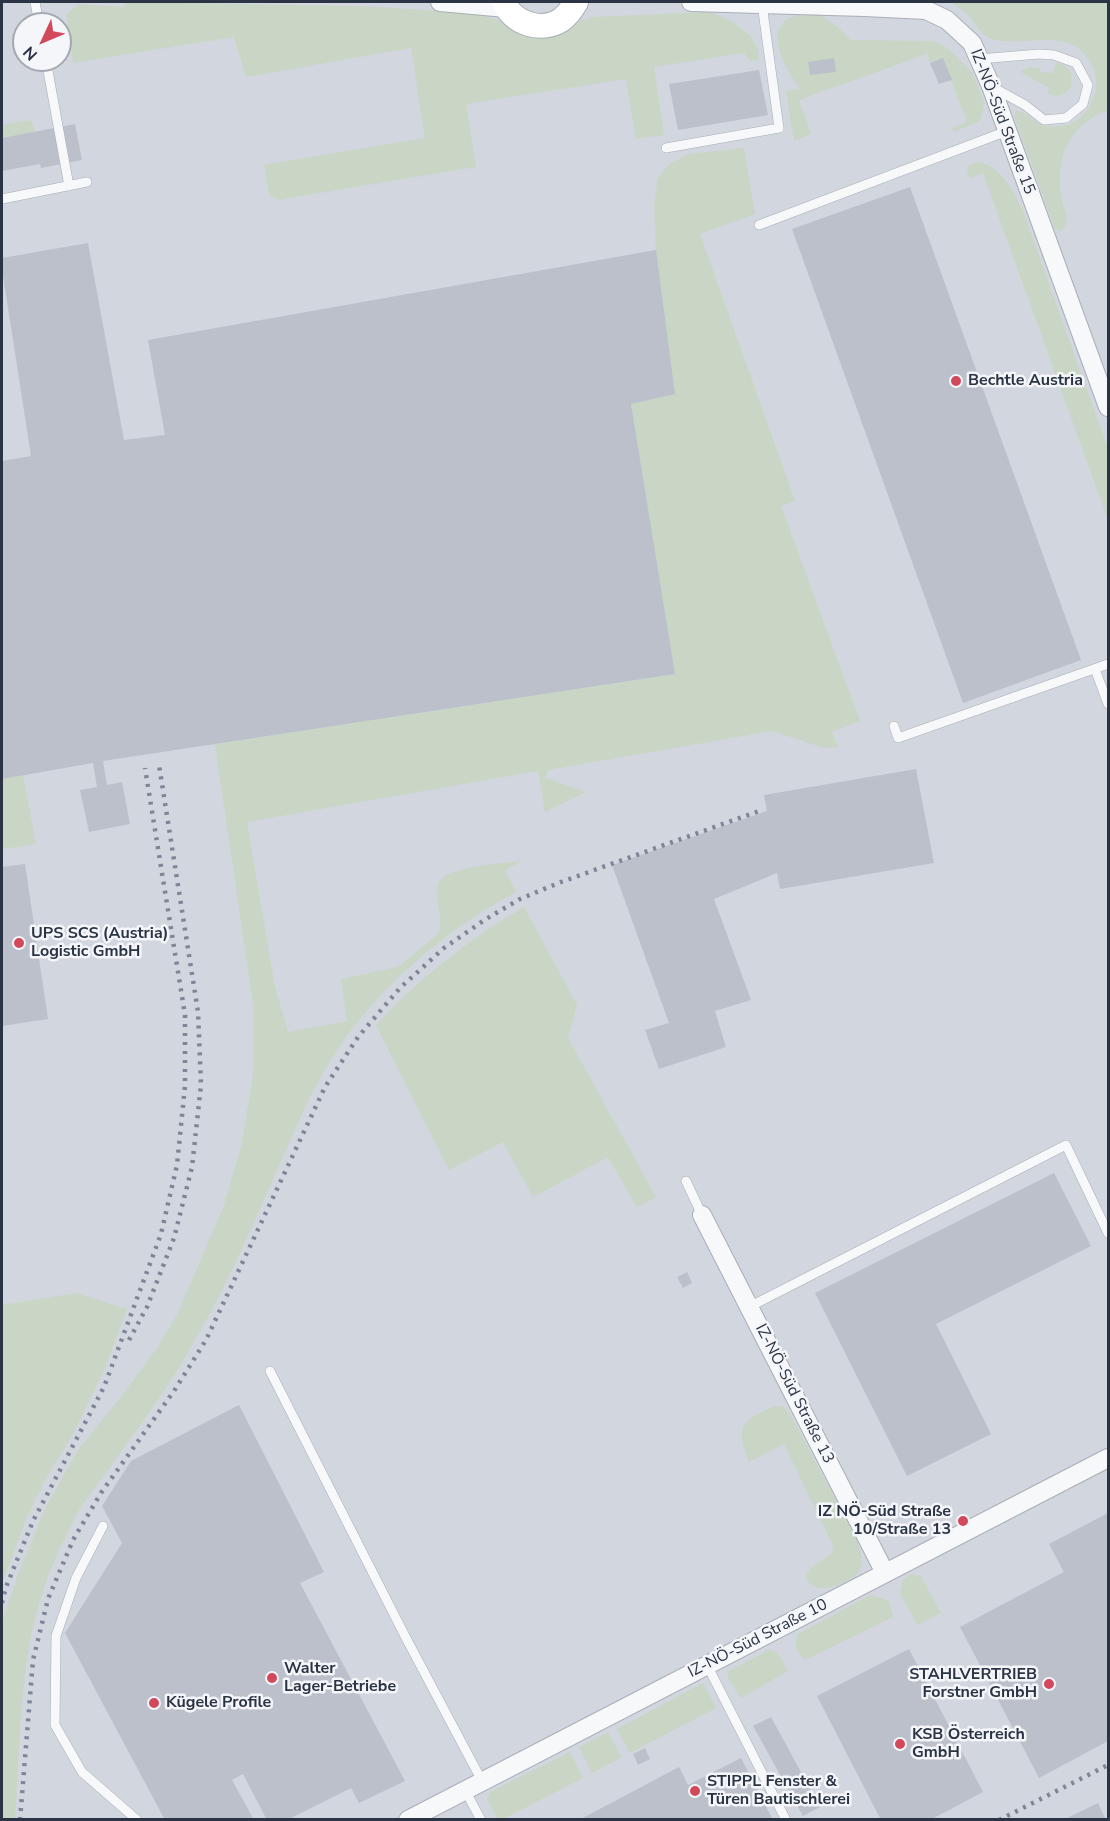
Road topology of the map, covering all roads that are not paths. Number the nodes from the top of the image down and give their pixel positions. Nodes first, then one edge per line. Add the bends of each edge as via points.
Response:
1 (440, 2) edge
2 (576, 2) edge
3 (691, 2) edge
4 (505, 4) edge
5 (762, 4) junction
6 (864, 4) edge
7 (979, 58) junction
8 (48, 72) edge
9 (992, 86) junction
10 (1007, 131) junction
11 (666, 148) dead end
12 (87, 182) dead end
13 (69, 186) junction
14 (2, 199) edge
15 (759, 225) dead end
16 (1108, 407) edge
17 (1108, 664) edge
18 (1095, 669) junction
19 (1108, 704) edge
20 (894, 726) dead end
21 (686, 1181) dead end
22 (702, 1215) joint
23 (1108, 1233) edge
24 (750, 1307) junction
25 (270, 1371) dead end
26 (1108, 1458) edge
27 (103, 1526) dead end
28 (885, 1573) junction
29 (707, 1665) junction
30 (482, 1781) junction
31 (465, 1790) junction
32 (137, 1820) edge
33 (408, 1820) edge
34 (481, 1820) edge
35 (786, 1820) edge

1 - 4 street
2 - 4 street via 571,12 545,26 517,19
3 - 5 street, IZ-NÖ-Süd Straße 15
5 - 6 street, IZ-NÖ-Süd Straße 15
5 - 11 lane via 779,128
6 - 7 street, IZ-NÖ-Süd Straße 15 via 926,10 947,20 972,43
7 - 9 street, IZ-NÖ-Süd Straße 15
7 - 9 lane via 1054,55 1076,63 1088,85 1083,104 1066,118 1044,120
8 - 13 lane
9 - 10 street, IZ-NÖ-Süd Straße 15
10 - 15 lane
10 - 16 street, IZ-NÖ-Süd Straße 15
12 - 13 lane
13 - 14 lane
17 - 18 lane
18 - 19 lane
18 - 20 lane via 898,738
21 - 22 lane
22 - 24 street, IZ-NÖ-Süd Straße 13
23 - 24 lane via 1066,1145
24 - 28 street, IZ-NÖ-Süd Straße 13
25 - 30 lane
26 - 28 street, IZ-NÖ-Süd Straße 10
27 - 32 lane via 76,1578 56,1636 55,1725 82,1772
28 - 29 street, IZ-NÖ-Süd Straße 10
29 - 30 street, IZ-NÖ-Süd Straße 10
29 - 35 lane
30 - 31 street, IZ-NÖ-Süd Straße 10
31 - 33 street, IZ-NÖ-Süd Straße 10
31 - 34 lane

